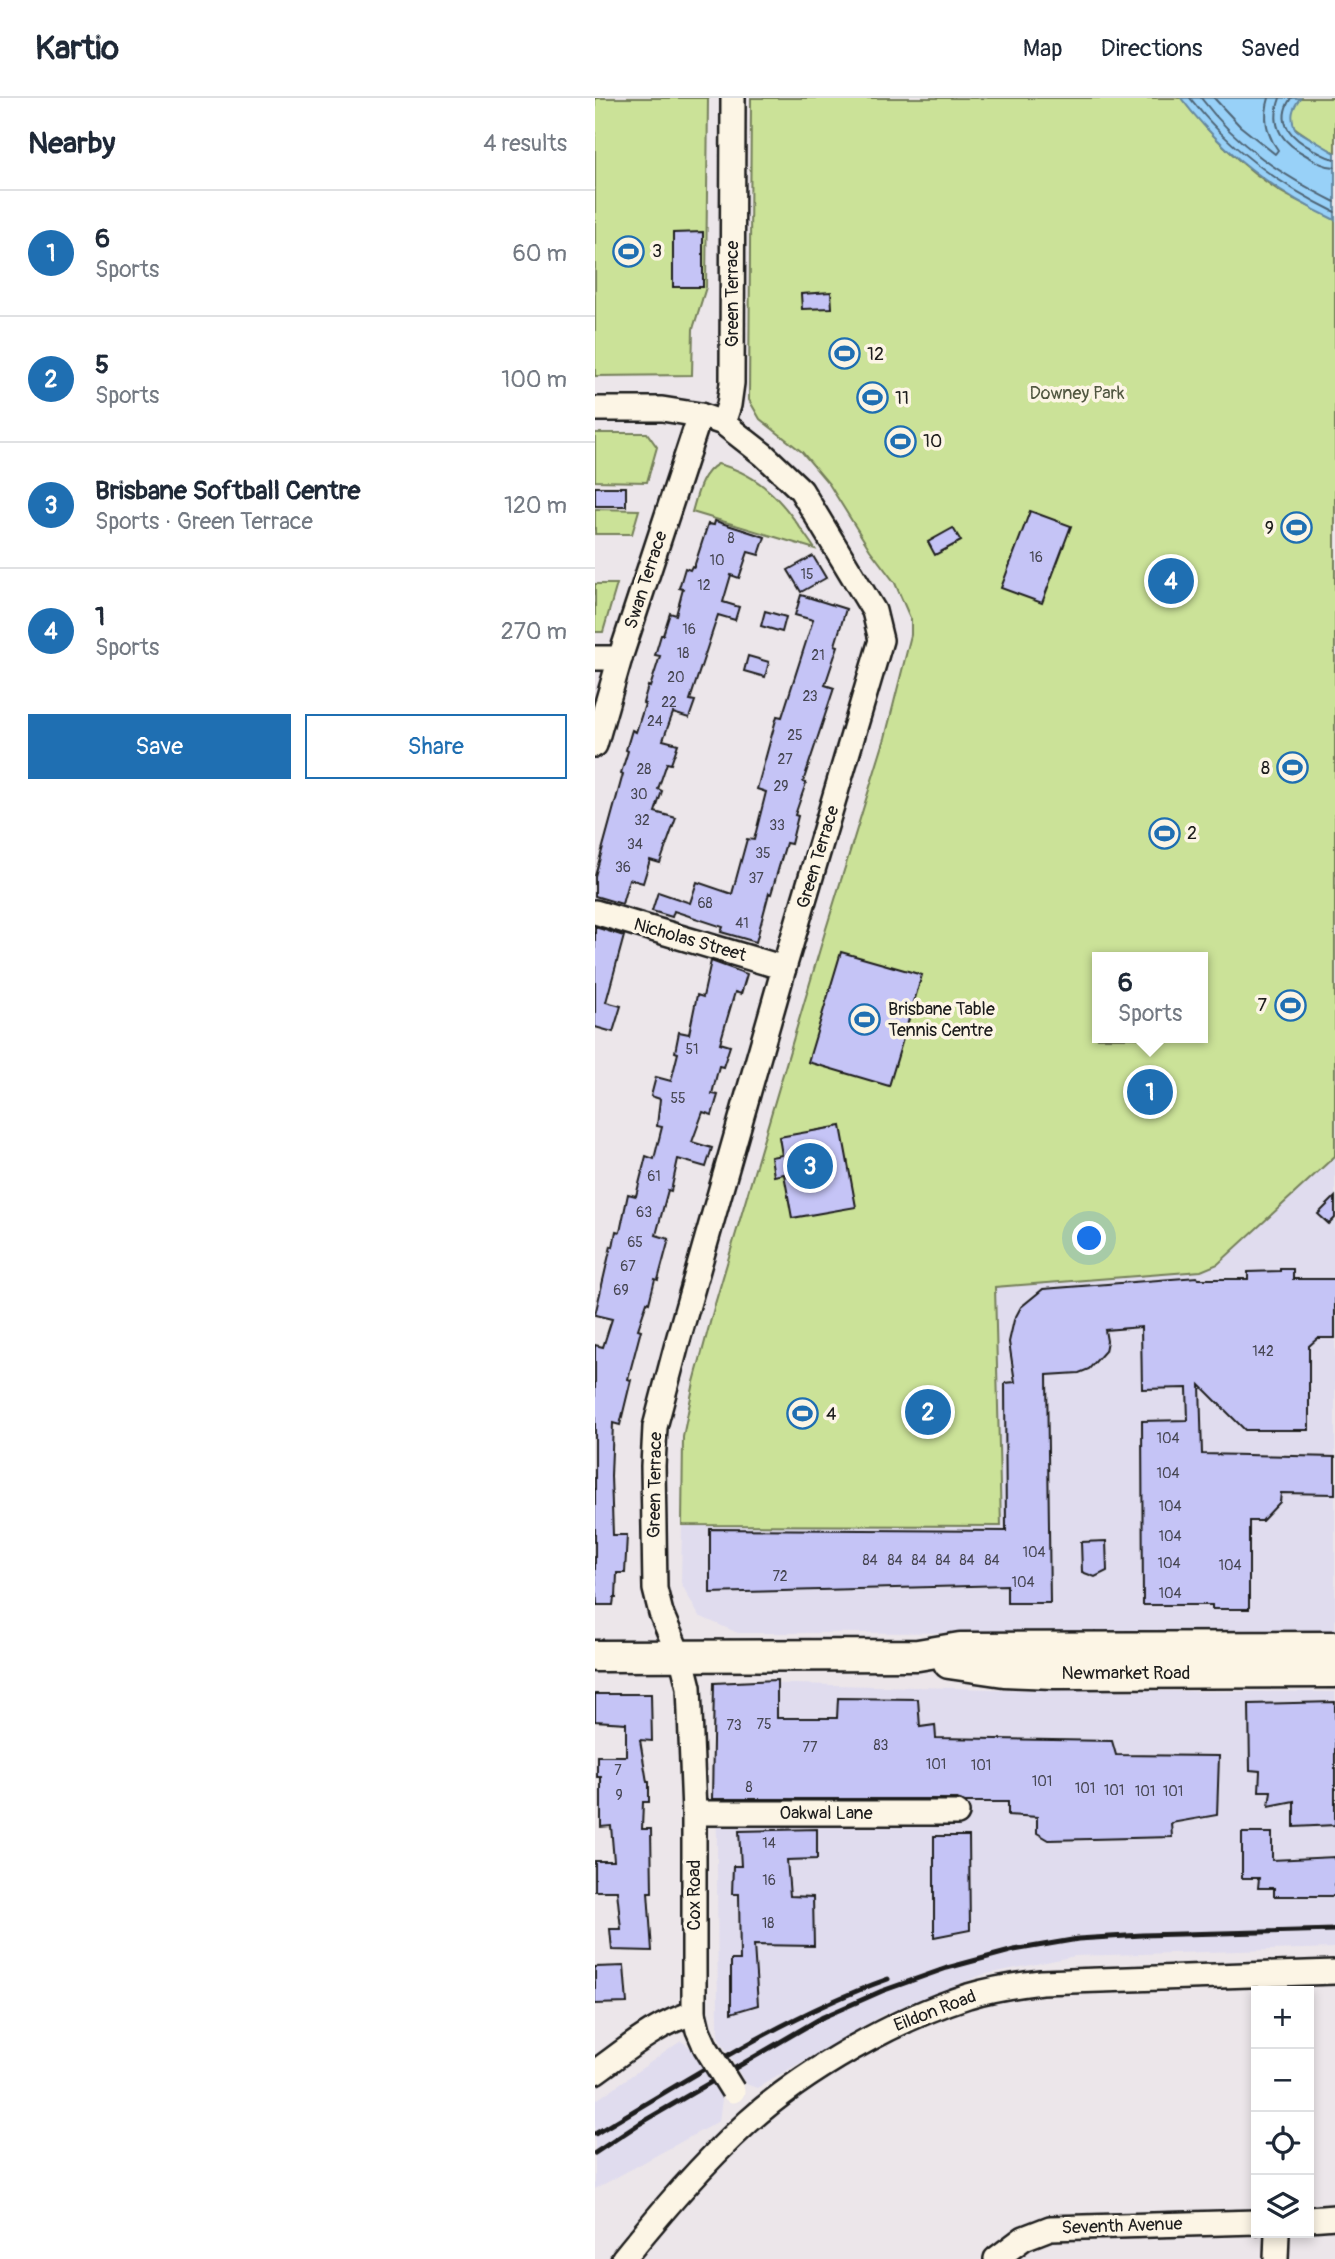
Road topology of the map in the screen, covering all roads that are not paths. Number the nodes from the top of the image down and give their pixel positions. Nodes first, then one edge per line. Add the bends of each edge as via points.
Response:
1 (733, 98) edge
2 (595, 409) edge
3 (700, 415) junction
4 (723, 423) junction
5 (595, 658) edge
6 (620, 658) junction
7 (595, 745) edge
8 (595, 912) edge
9 (784, 968) junction
10 (1335, 1647) edge
11 (918, 1655) junction
12 (595, 1656) edge
13 (679, 1656) junction
14 (1335, 1672) edge
15 (694, 1813) junction
16 (957, 1813) dead end
17 (1335, 1972) edge
18 (694, 2013) junction
19 (595, 2072) edge
20 (751, 2119) junction
21 (1335, 2217) edge
22 (1314, 2219) edge
23 (1251, 2222) edge
24 (1277, 2238) edge
25 (623, 2259) edge
26 (996, 2259) edge
27 (1276, 2259) edge

1 - 4 street, Green Terrace via 731,383
2 - 3 street via 661,409
3 - 4 street
3 - 6 street, Swan Terrace
4 - 9 street, Green Terrace via 801,490 874,611 881,640
5 - 6 street
6 - 7 street, Swan Terrace
8 - 9 street, Nicholas Street
9 - 13 street, Green Terrace via 656,1427 655,1590
10 - 11 main road, Newmarket Road via 960,1648
11 - 13 main road, Newmarket Road
11 - 14 main road, Newmarket Road via 959,1666 1028,1672
12 - 13 main road, Newmarket Road
13 - 15 street, Cox Road via 689,1687
15 - 16 street, Oakwal Lane
15 - 18 street, Cox Road
17 - 20 street, Eildon Road via 1002,1987 898,2024 813,2074
18 - 19 street via 661,2026
18 - 20 street, Cox Road, bridge via 705,2046
20 - 25 street, Eildon Road via 668,2204
21 - 22 street
23 - 26 street, Seventh Avenue via 1050,2228 1024,2238
24 - 27 street

